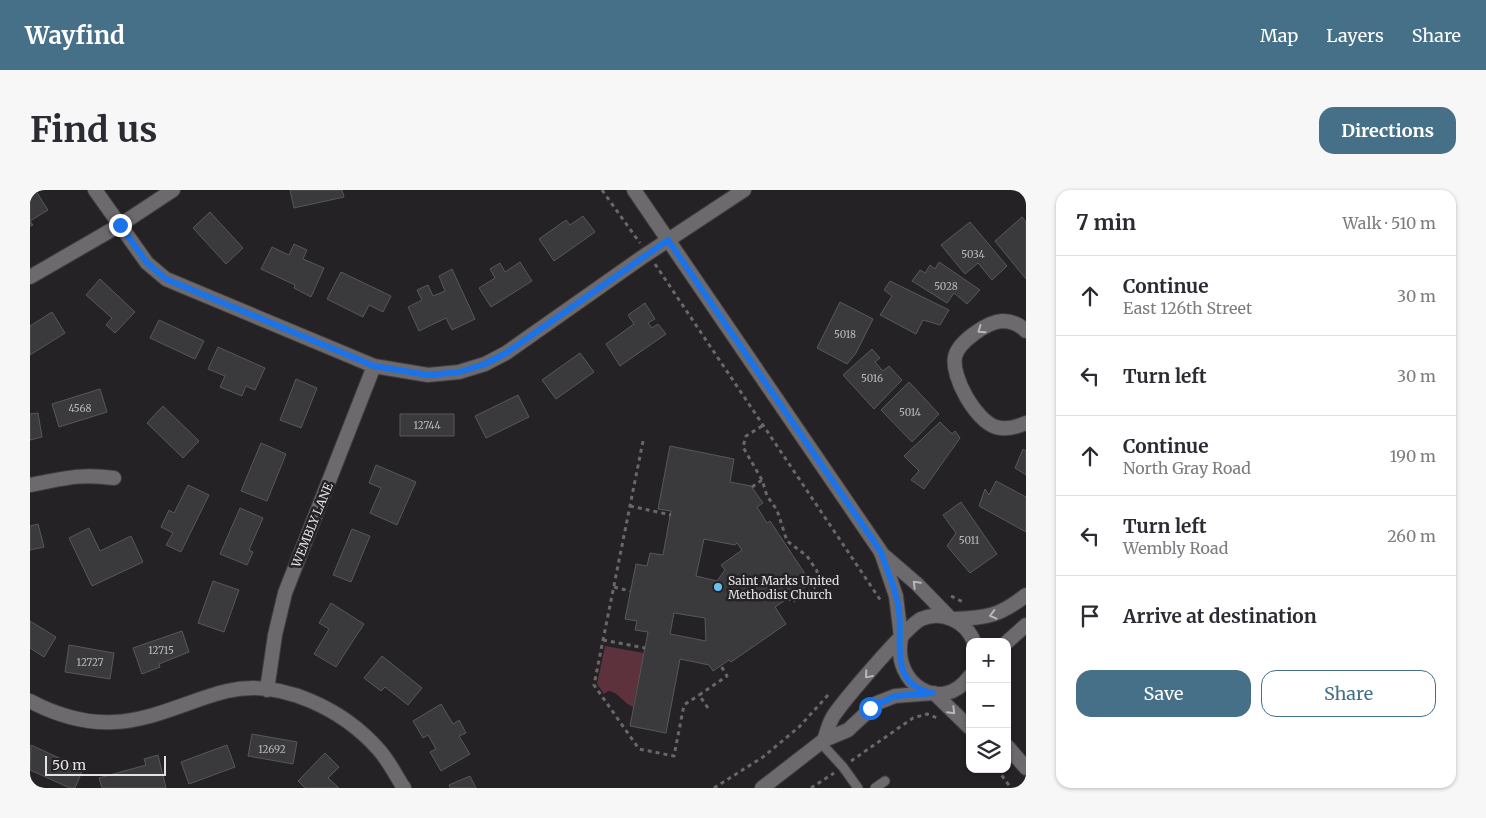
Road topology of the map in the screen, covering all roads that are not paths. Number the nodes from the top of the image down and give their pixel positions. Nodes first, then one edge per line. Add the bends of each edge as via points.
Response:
1 (95, 190) edge
2 (172, 190) edge
3 (634, 190) edge
4 (744, 190) edge
5 (120, 225) junction
6 (668, 240) junction
7 (30, 277) edge
8 (1026, 331) edge
9 (374, 366) junction
10 (1026, 424) edge
11 (114, 478) dead end
12 (30, 485) edge
13 (881, 552) junction
14 (1026, 595) edge
15 (952, 619) junction
16 (1026, 626) edge
17 (901, 638) junction
18 (972, 638) edge
19 (1011, 639) edge
20 (966, 679) edge
21 (267, 690) junction
22 (934, 693) junction
23 (30, 701) edge
24 (966, 724) edge
25 (822, 741) junction
26 (1011, 753) edge
27 (1026, 768) edge
28 (885, 781) dead end
29 (404, 788) edge
30 (762, 788) edge
31 (858, 788) edge
32 (875, 788) edge

1 - 5 street
2 - 5 street
3 - 6 street
4 - 6 street
5 - 7 street
5 - 9 street via 147,263 166,279
6 - 9 street via 506,353 485,364 459,372 428,375
6 - 13 street
8 -> 10 street via 1010,322 988,325 960,347 955,355 954,370 974,408 992,425 1014,428
9 - 21 street, WEMBLY LANE via 285,593
11 - 12 street via 68,476
15 -> 13 street
13 - 17 street via 896,596
14 -> 15 street via 1002,613
15 - 17 street via 935,616 921,619
15 - 18 street via 966,628
16 - 19 street
17 - 22 street via 899,648 903,671 913,684
17 -> 25 street via 833,716
20 - 22 street via 955,689
21 - 23 street via 229,691 146,716 114,722 66,716
21 - 29 street via 299,697 345,718 381,751
22 -> 24 street
22 - 25 street via 887,698 870,708 848,730
25 - 30 street
25 - 31 lane
26 - 27 street
28 - 32 lane

